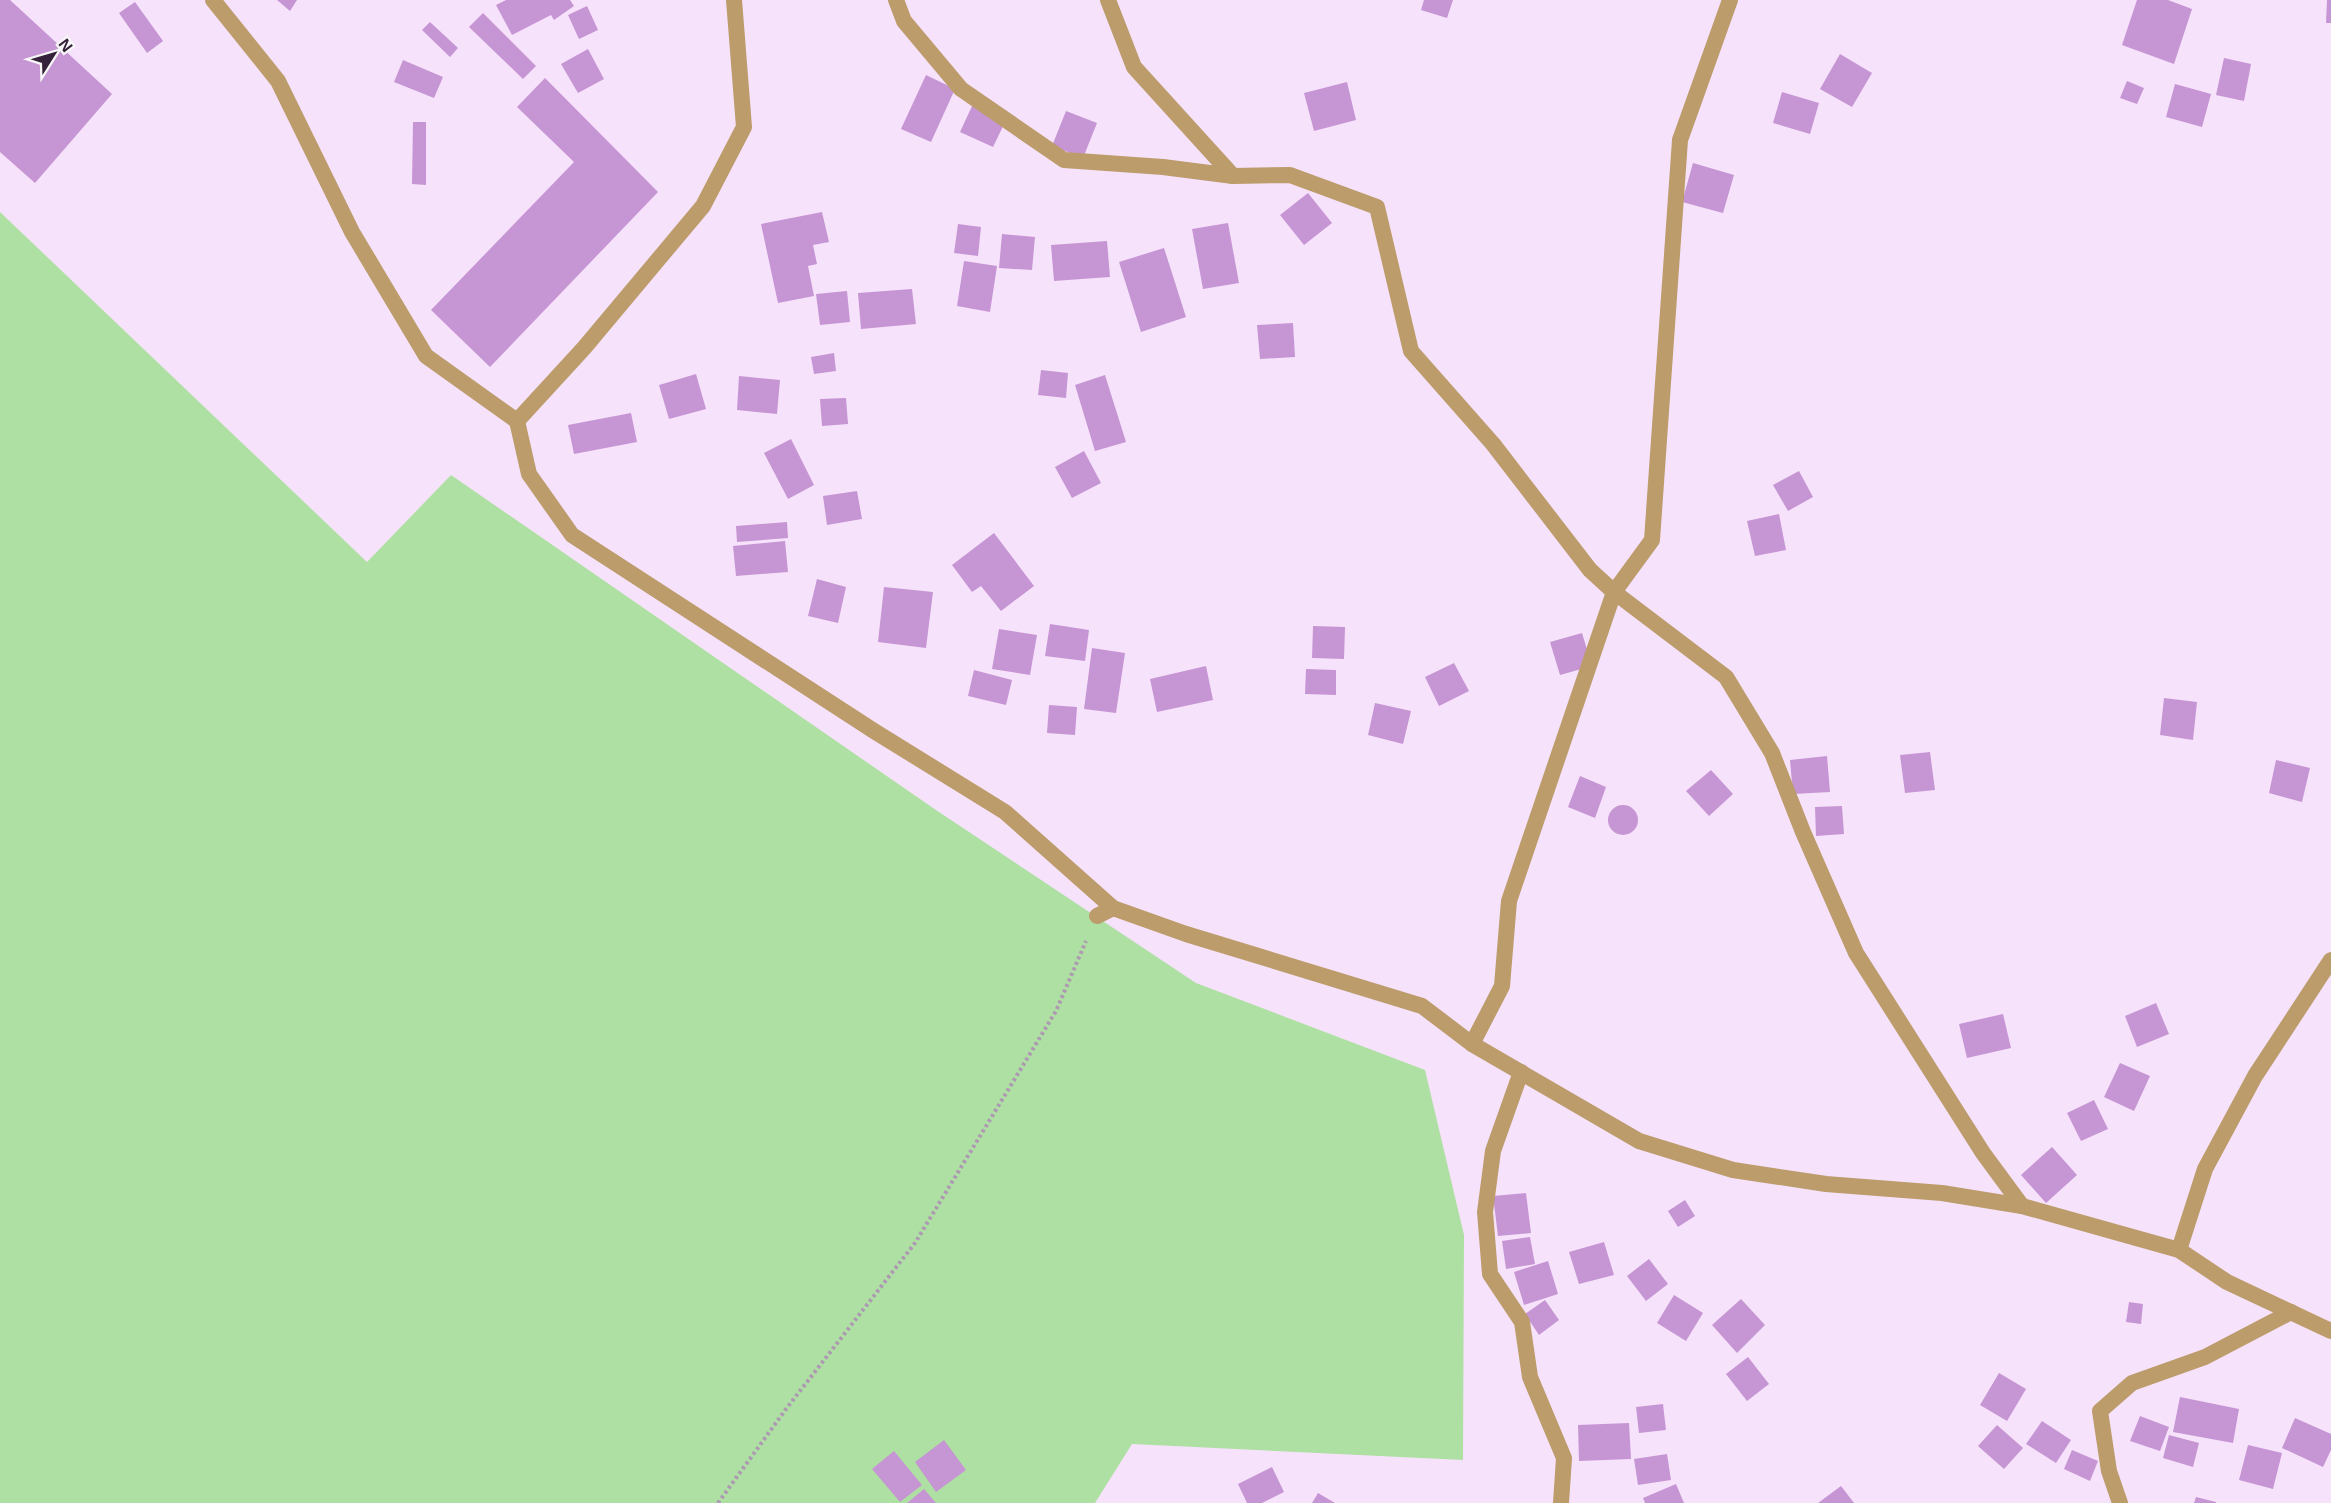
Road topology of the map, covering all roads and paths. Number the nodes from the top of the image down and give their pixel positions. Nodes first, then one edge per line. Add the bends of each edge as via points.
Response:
1 (213, 0) edge
2 (734, 0) edge
3 (896, 0) edge
4 (1108, 0) edge
5 (1730, 0) edge
6 (1233, 177) junction
7 (518, 421) junction
8 (1614, 592) junction
9 (1113, 908) junction
10 (1097, 916) joint
11 (2331, 960) edge
12 (1472, 1044) junction
13 (1521, 1072) junction
14 (2022, 1206) junction
15 (2179, 1250) junction
16 (2291, 1312) junction
17 (2331, 1331) edge
18 (718, 1503) edge
19 (1561, 1503) edge
20 (2120, 1503) edge

1 - 7 street via 278,81 352,232 426,356
2 - 7 street via 744,127 702,206
3 - 6 street via 904,21 961,88 1064,160
4 - 6 street via 1134,67
5 - 8 street via 1680,140 1652,540
6 - 8 street via 1290,175 1377,207 1411,351 1493,444 1590,570
7 - 9 street via 529,474 572,534 1005,812
8 - 12 street via 1509,901 1502,986
8 - 14 street via 1726,677 1772,753 1856,953 1983,1153
9 - 10 street
9 - 12 street via 1422,1006
10 - 18 path via 1056,1011 915,1243
11 - 15 street via 2255,1076 2205,1169
12 - 13 street
13 - 14 street via 1639,1141 1733,1170 1826,1184 1942,1193
13 - 19 street via 1493,1151 1485,1212 1490,1274 1522,1322 1530,1377 1564,1458
14 - 15 street
15 - 16 street via 2227,1282
16 - 17 street
16 - 20 street via 2205,1357 2132,1383 2100,1410 2109,1471

